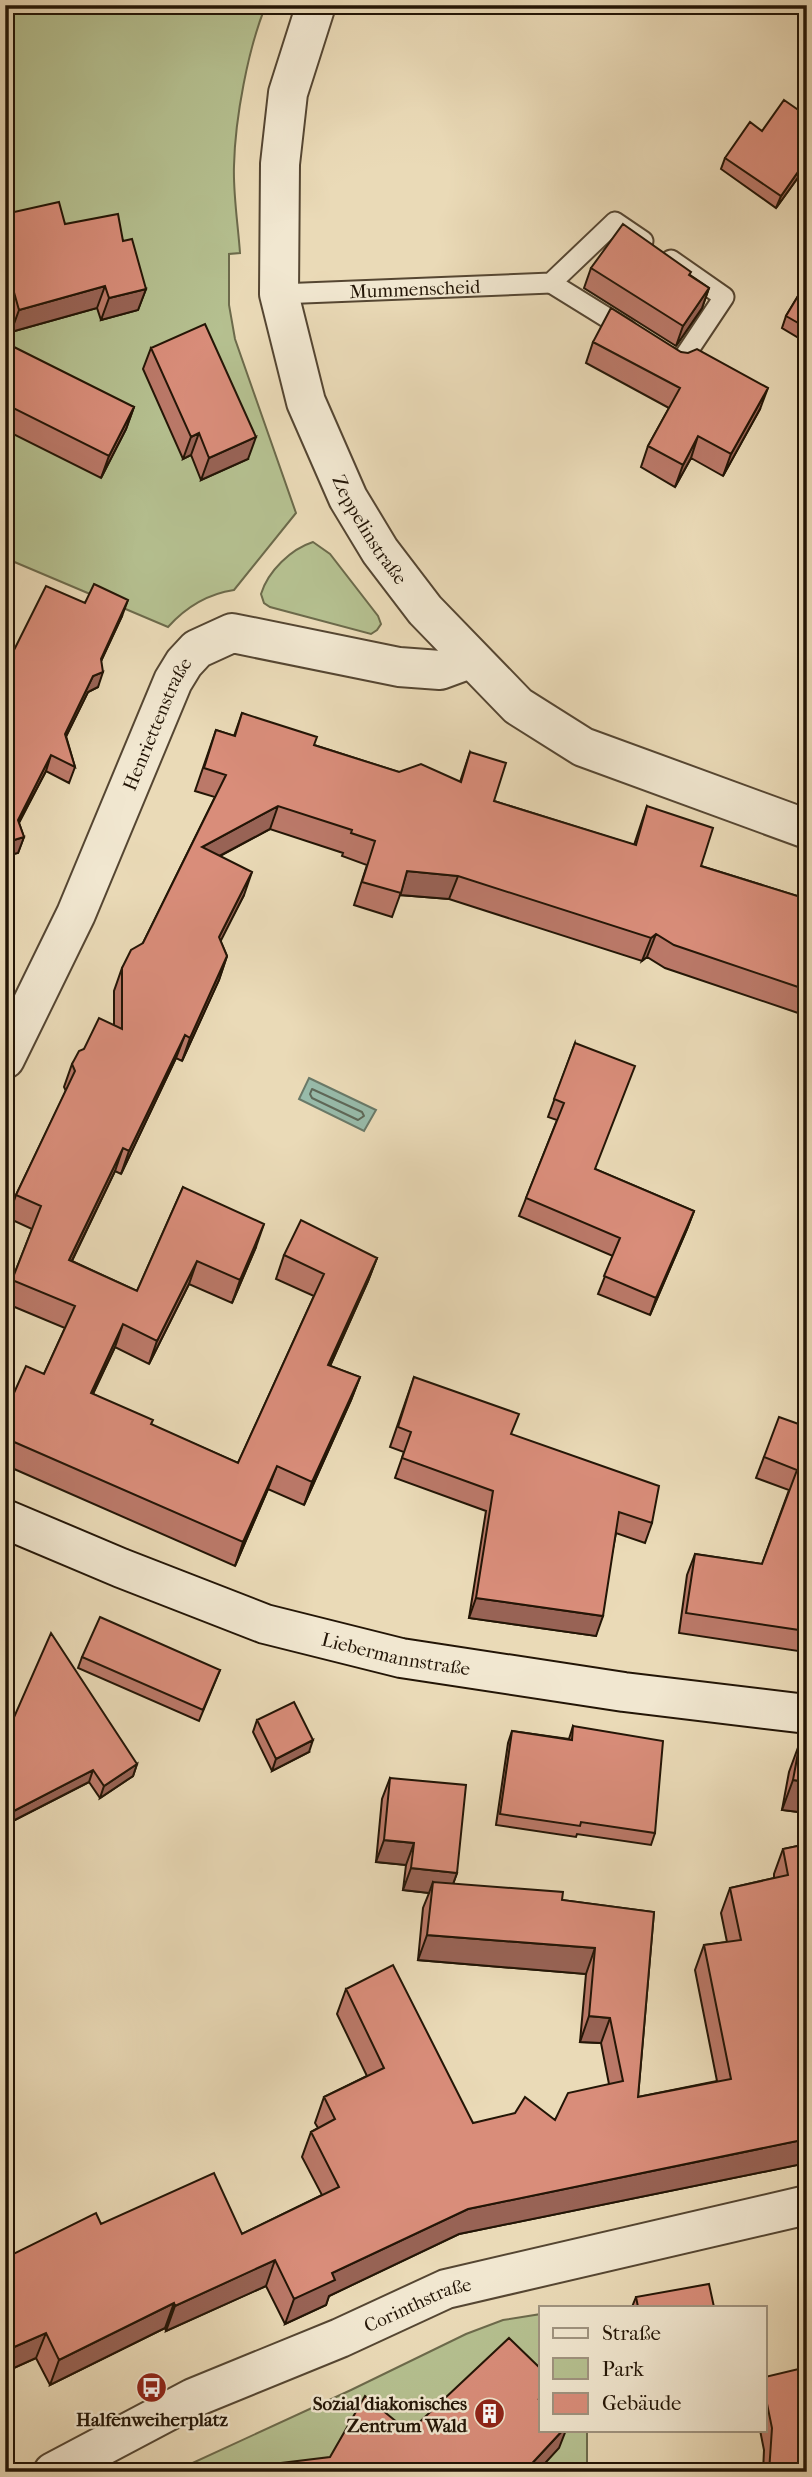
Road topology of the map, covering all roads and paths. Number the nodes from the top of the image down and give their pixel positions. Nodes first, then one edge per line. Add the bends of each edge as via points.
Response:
1 (316, 5) edge
2 (551, 283) junction
3 (279, 294) junction
4 (470, 659) junction
5 (807, 829) edge
6 (5, 1059) edge
7 (5, 1519) edge
8 (807, 1714) edge
9 (807, 2205) edge
10 (53, 2472) edge

1 - 3 street, Zeppelinstraße via 288,93 280,164
2 - 2 lane via 615,222 724,297 680,363
2 - 3 lane, Mummenscheid
3 - 4 street, Zeppelinstraße via 306,402 348,498 380,551
4 - 5 street, Zeppelinstraße via 518,706 583,747
4 - 6 street, Henriettenstraße via 440,670 399,667 232,634 197,649 173,681 76,914
7 - 8 street, Liebermannstraße via 265,1624 401,1658
9 - 10 street, Corinthstraße via 446,2289 193,2398

